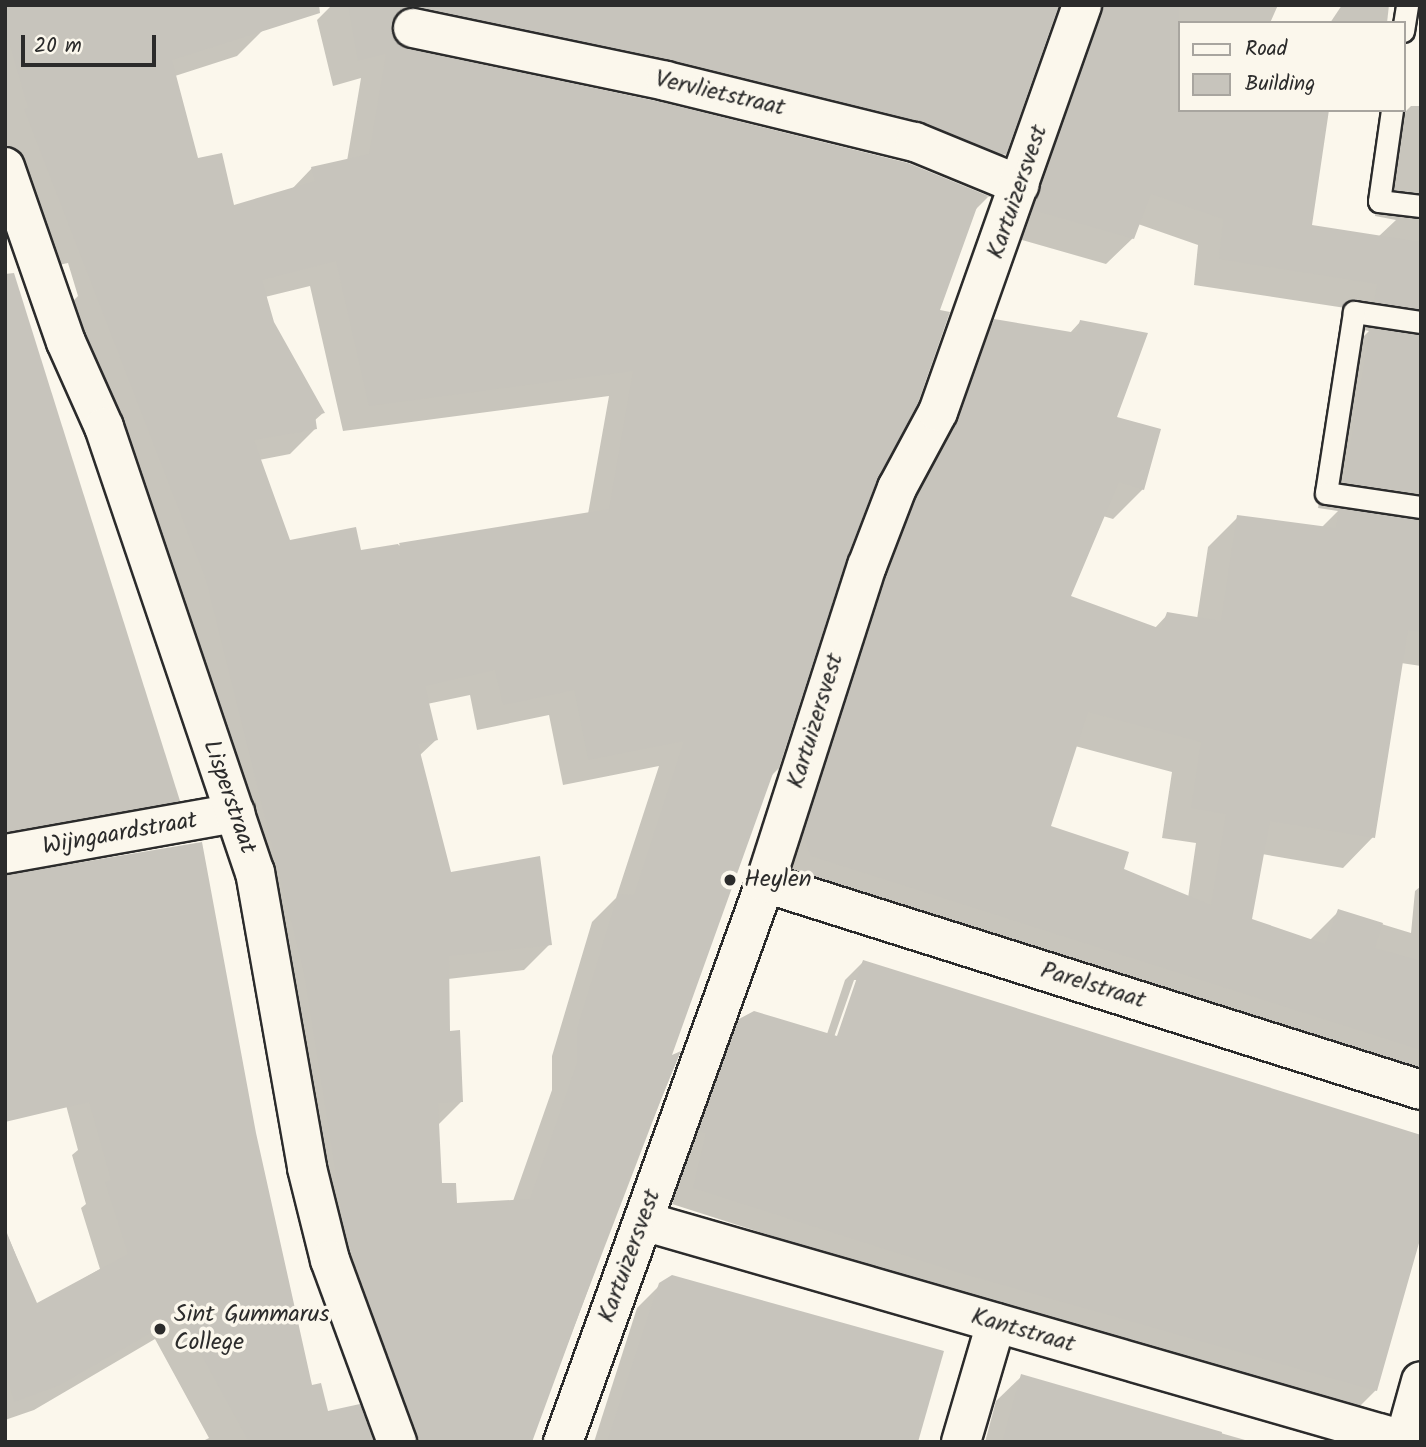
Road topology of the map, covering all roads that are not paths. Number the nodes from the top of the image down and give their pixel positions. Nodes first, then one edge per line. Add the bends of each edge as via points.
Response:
1 (1082, 5) edge
2 (413, 27) dead end
3 (1392, 112) edge
4 (5, 167) edge
5 (1020, 185) junction
6 (1421, 206) edge
7 (1421, 321) edge
8 (1421, 508) edge
9 (234, 813) junction
10 (5, 854) edge
11 (765, 883) junction
12 (1421, 1090) edge
13 (643, 1221) junction
14 (996, 1324) junction
15 (1421, 1381) edge
16 (1403, 1441) edge
17 (397, 1442) edge
18 (563, 1442) edge
19 (961, 1442) edge

1 - 5 street, Kartuizersvest
2 - 5 street, Vervlietstraat via 666,81 915,142
3 - 6 lane via 1379,201
4 - 9 street, Lisperstraat via 57,320 104,426
5 - 11 street, Kartuizersvest via 938,412 897,488 867,566
7 - 8 lane via 1354,312 1326,493
9 - 10 street, Wijngaardstraat
9 - 17 street, Lisperstraat via 255,872 307,1168 330,1259
11 - 12 street, Parelstraat
11 - 13 street, Kartuizersvest
13 - 14 street, Kantstraat
13 - 18 street, Kartuizersvest
14 - 16 street, Kantstraat
14 - 19 street
15 - 16 street

